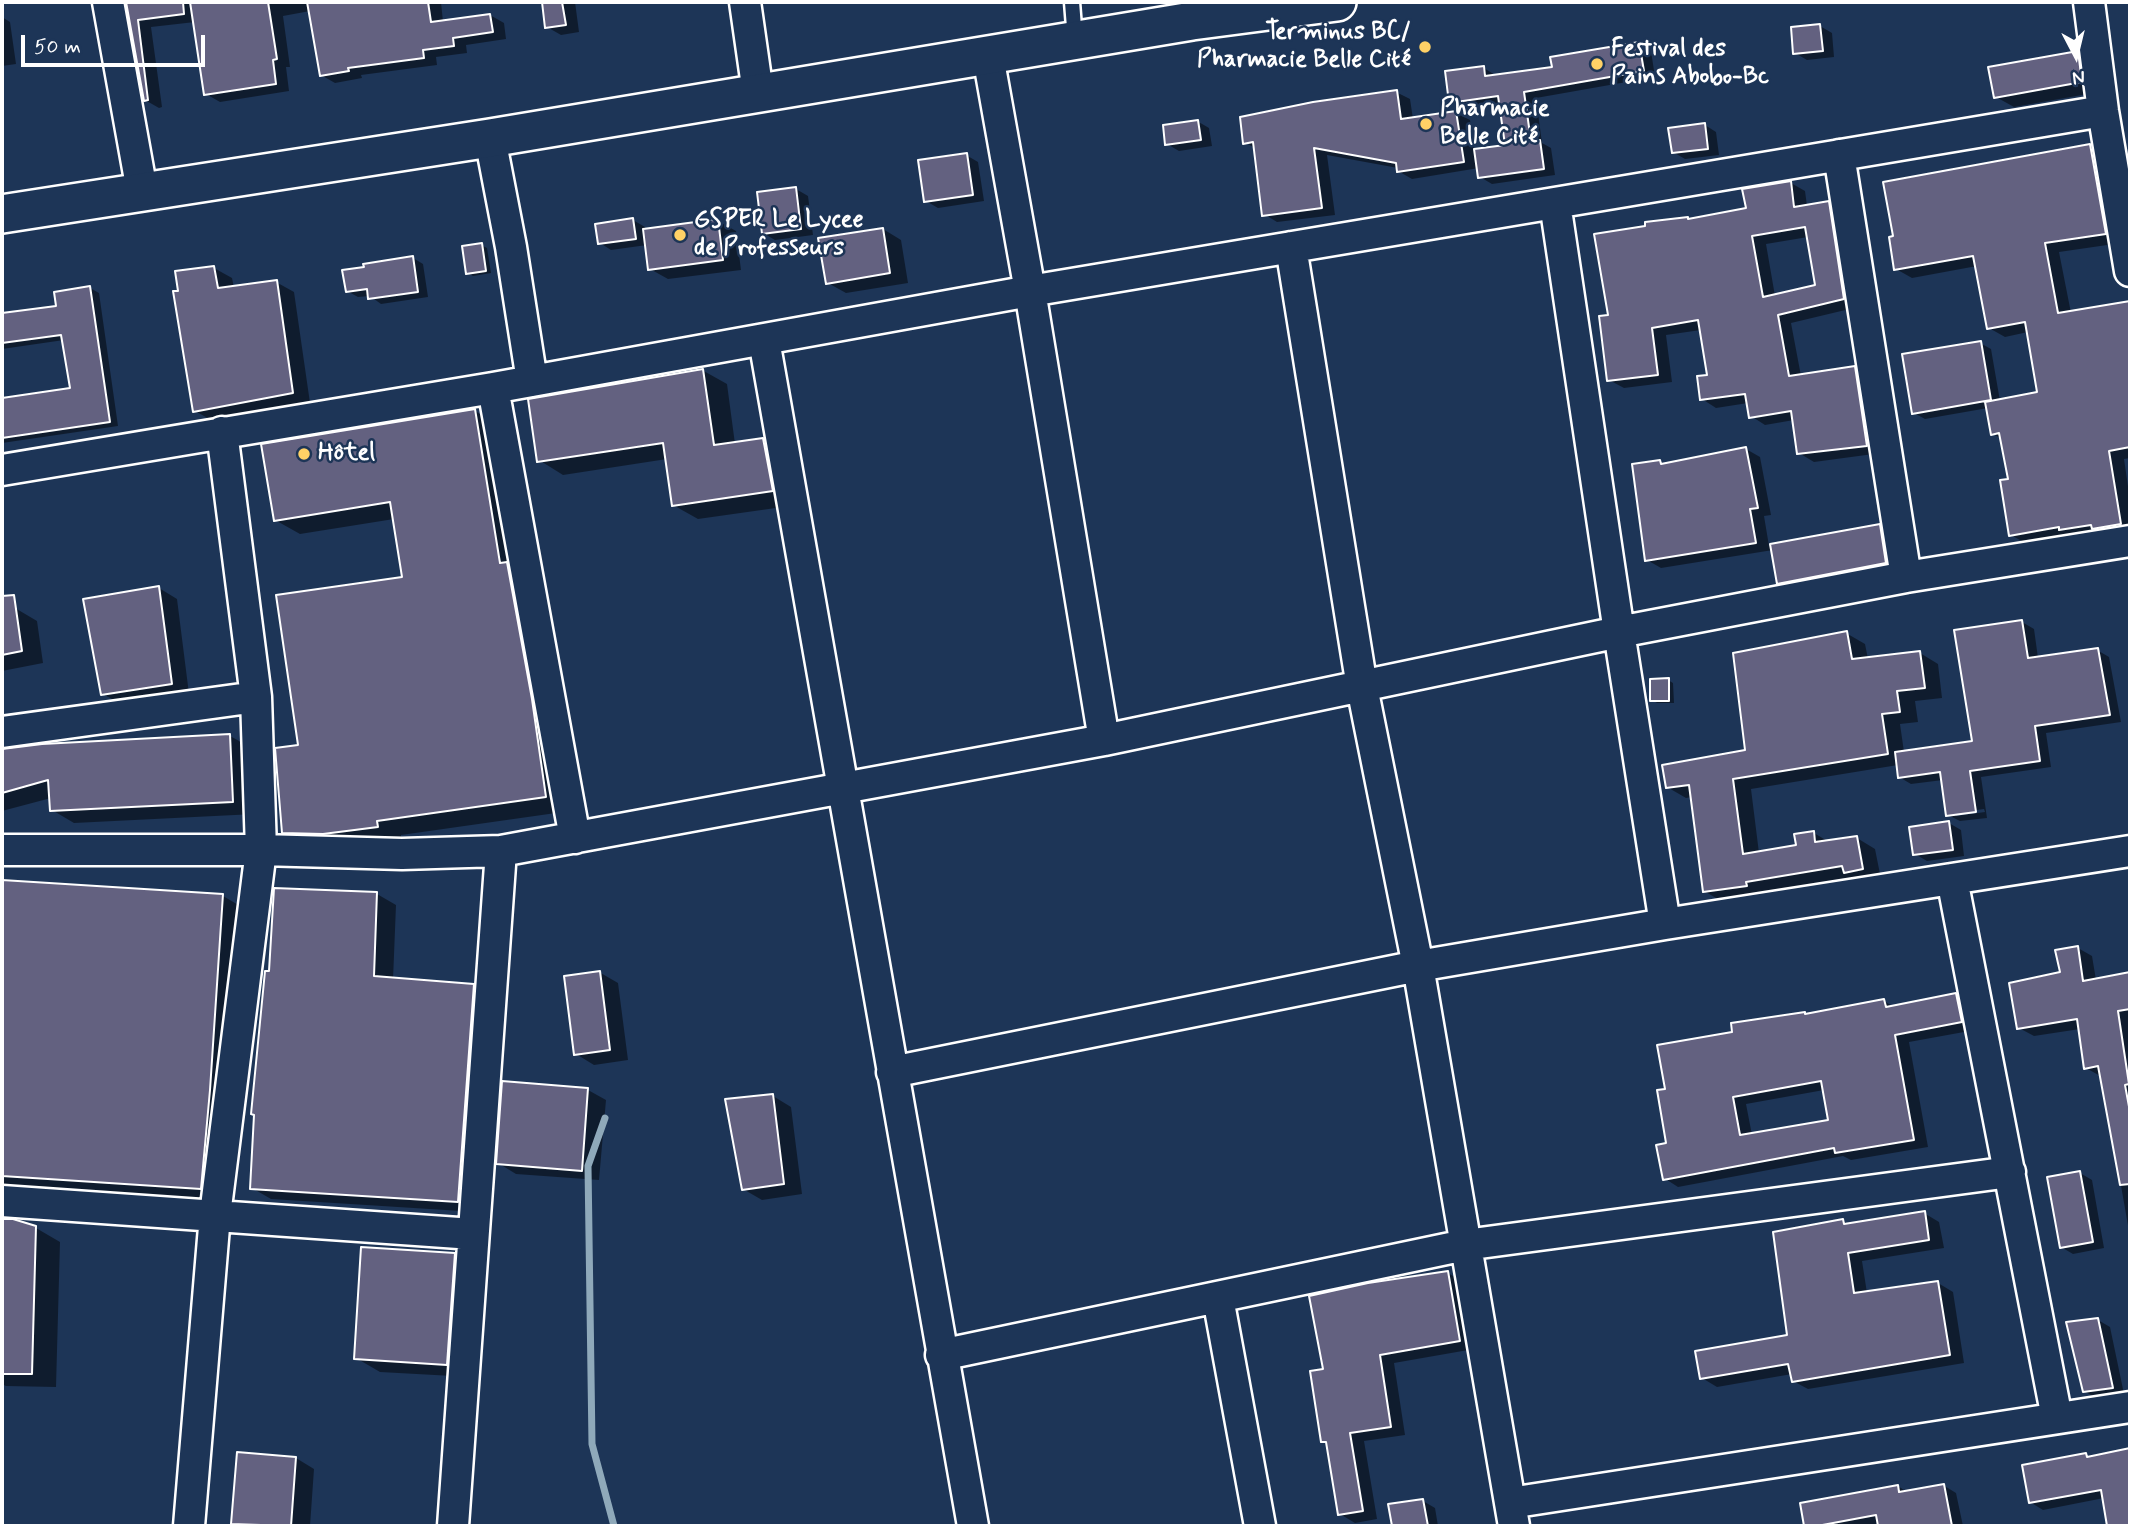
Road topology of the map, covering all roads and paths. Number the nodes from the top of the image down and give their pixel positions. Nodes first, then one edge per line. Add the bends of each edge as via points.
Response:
1 (108, 2) edge
2 (745, 2) edge
3 (1072, 2) edge
4 (1337, 2) edge
5 (2089, 2) edge
6 (1075, 41) junction
7 (988, 56) junction
8 (758, 93) junction
9 (2103, 111) junction
10 (490, 138) junction
11 (1839, 155) junction
12 (142, 191) junction
13 (1555, 203) junction
14 (2, 214) edge
15 (1291, 247) junction
16 (2129, 255) edge
17 (1030, 291) junction
18 (764, 340) junction
19 (532, 381) junction
20 (493, 388) junction
21 (222, 432) junction
22 (2, 470) edge
23 (2130, 541) edge
24 (1906, 577) junction
25 (1619, 632) junction
26 (1362, 687) junction
27 (256, 697) junction
28 (2, 732) edge
29 (1104, 740) junction
30 (842, 790) junction
31 (575, 838) junction
32 (2, 850) edge
33 (261, 850) junction
34 (501, 851) junction
35 (2130, 851) edge
36 (1952, 878) junction
37 (1665, 924) junction
38 (1418, 966) junction
39 (892, 1072) junction
40 (2010, 1172) junction
41 (2, 1201) edge
42 (215, 1215) junction
43 (473, 1234) junction
44 (1465, 1245) junction
45 (1219, 1298) junction
46 (941, 1355) junction
47 (2130, 1407) edge
48 (2057, 1418) junction
49 (1512, 1515) edge
50 (189, 1526) edge
51 (453, 1526) edge
52 (973, 1526) edge
53 (1260, 1526) edge

1 - 12 street
2 - 8 street
3 - 6 lane
4 - 6 street
5 - 9 street
6 - 7 street
7 - 8 street
7 - 17 street
8 - 10 street
9 - 11 street
9 - 16 street
10 - 12 street
10 - 19 street
11 - 13 street
11 - 24 street
12 - 14 street
13 - 15 street
13 - 25 street
15 - 17 street
15 - 26 street
17 - 18 street
17 - 29 street
18 - 19 street
18 - 30 street
19 - 20 street
20 - 21 street
20 - 31 street
21 - 22 street
21 - 27 street
23 - 24 street
24 - 25 street
25 - 26 street
25 - 37 street
26 - 29 street
26 - 38 street
27 - 28 street
27 - 33 street
29 - 30 street
30 - 31 street
30 - 39 street
31 - 34 street
32 - 33 street
33 - 34 street
33 - 42 street
34 - 43 street
35 - 36 street
36 - 37 street
36 - 40 street
37 - 38 street
38 - 39 street
38 - 44 street
39 - 46 street
40 - 44 street
40 - 48 street
41 - 42 street
42 - 43 street
42 - 50 street
43 - 51 street
44 - 45 street
44 - 49 street
45 - 46 street
45 - 53 street
46 - 52 street
47 - 48 street
48 - 49 street

